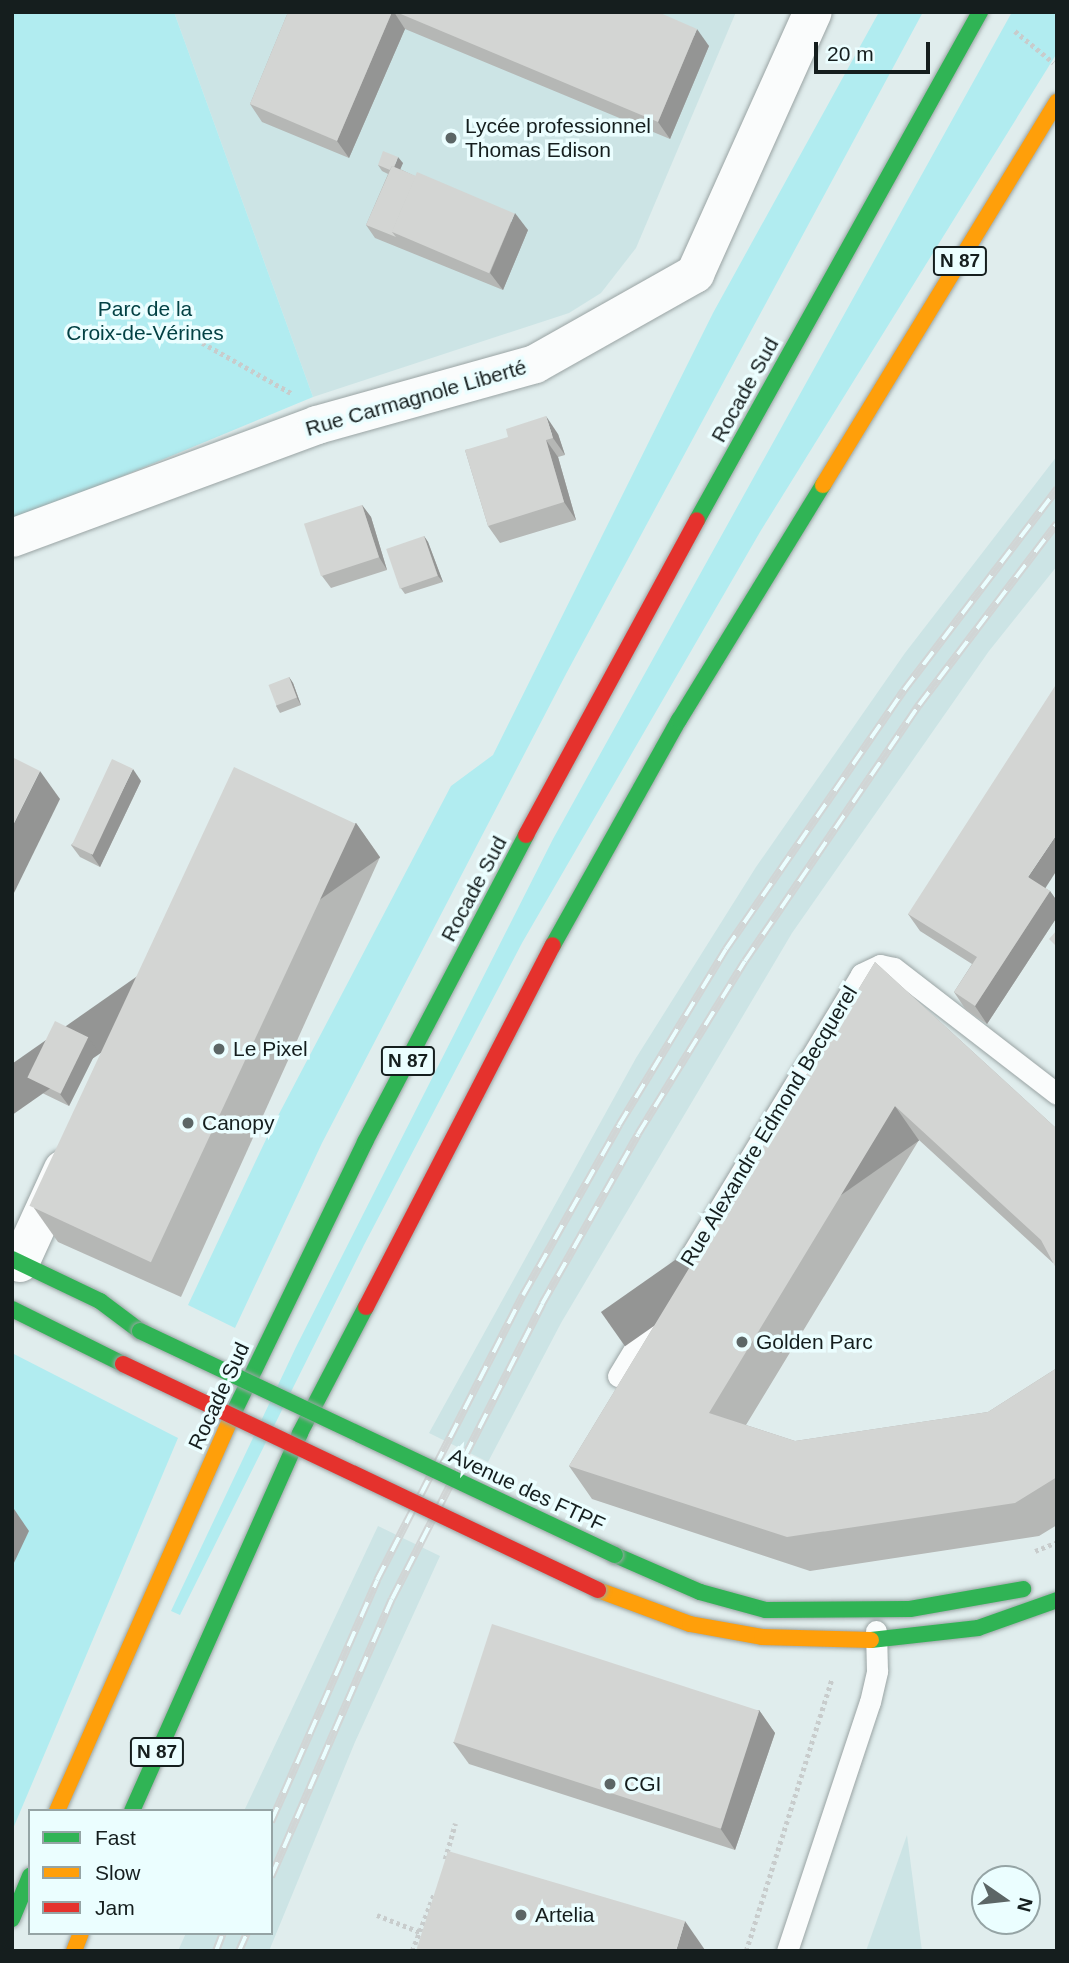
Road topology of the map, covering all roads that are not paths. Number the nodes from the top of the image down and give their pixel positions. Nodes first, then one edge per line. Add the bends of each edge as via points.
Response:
1 (813, 12) edge
2 (980, 12) edge
3 (932, 62) dead end
4 (1057, 102) edge
5 (1041, 163) dead end
6 (800, 332) junction
7 (861, 418) junction
8 (12, 538) edge
9 (1057, 1094) edge
10 (77, 1138) edge
11 (16, 1261) edge
12 (12, 1309) edge
13 (618, 1376) dead end
14 (1051, 1596) edge
15 (1057, 1600) edge
16 (875, 1610) junction
17 (978, 1628) junction
18 (877, 1639) junction
19 (58, 1809) edge
20 (133, 1809) edge
21 (28, 1881) edge
22 (12, 1919) edge
23 (787, 1951) edge

1 - 8 street, Rue Carmagnole Liberté via 695,274 535,364 317,425
2 - 6 main road, Rocade Sud / N 87
3 - 6 main road
4 - 7 main road, N 87
5 - 7 main road
6 - 19 main road, Rocade Sud / N 87 via 599,696 365,1142 237,1405
7 - 20 main road, N 87 via 679,720 435,1170 300,1433
9 - 13 lane, Rue Alexandre Edmond Becquerel via 894,968 880,965 861,974
10 - 11 street
11 - 16 main road, Avenue des FTPF, bridge via 100,1301 140,1331 700,1592 766,1610
12 - 18 main road, bridge via 598,1590 702,1626 762,1637
14 - 16 main road, Avenue des FTPF
14 - 17 street
15 - 17 main road
16 - 18 lane
17 - 18 main road
18 - 23 lane via 877,1671 870,1702
21 - 22 main road

